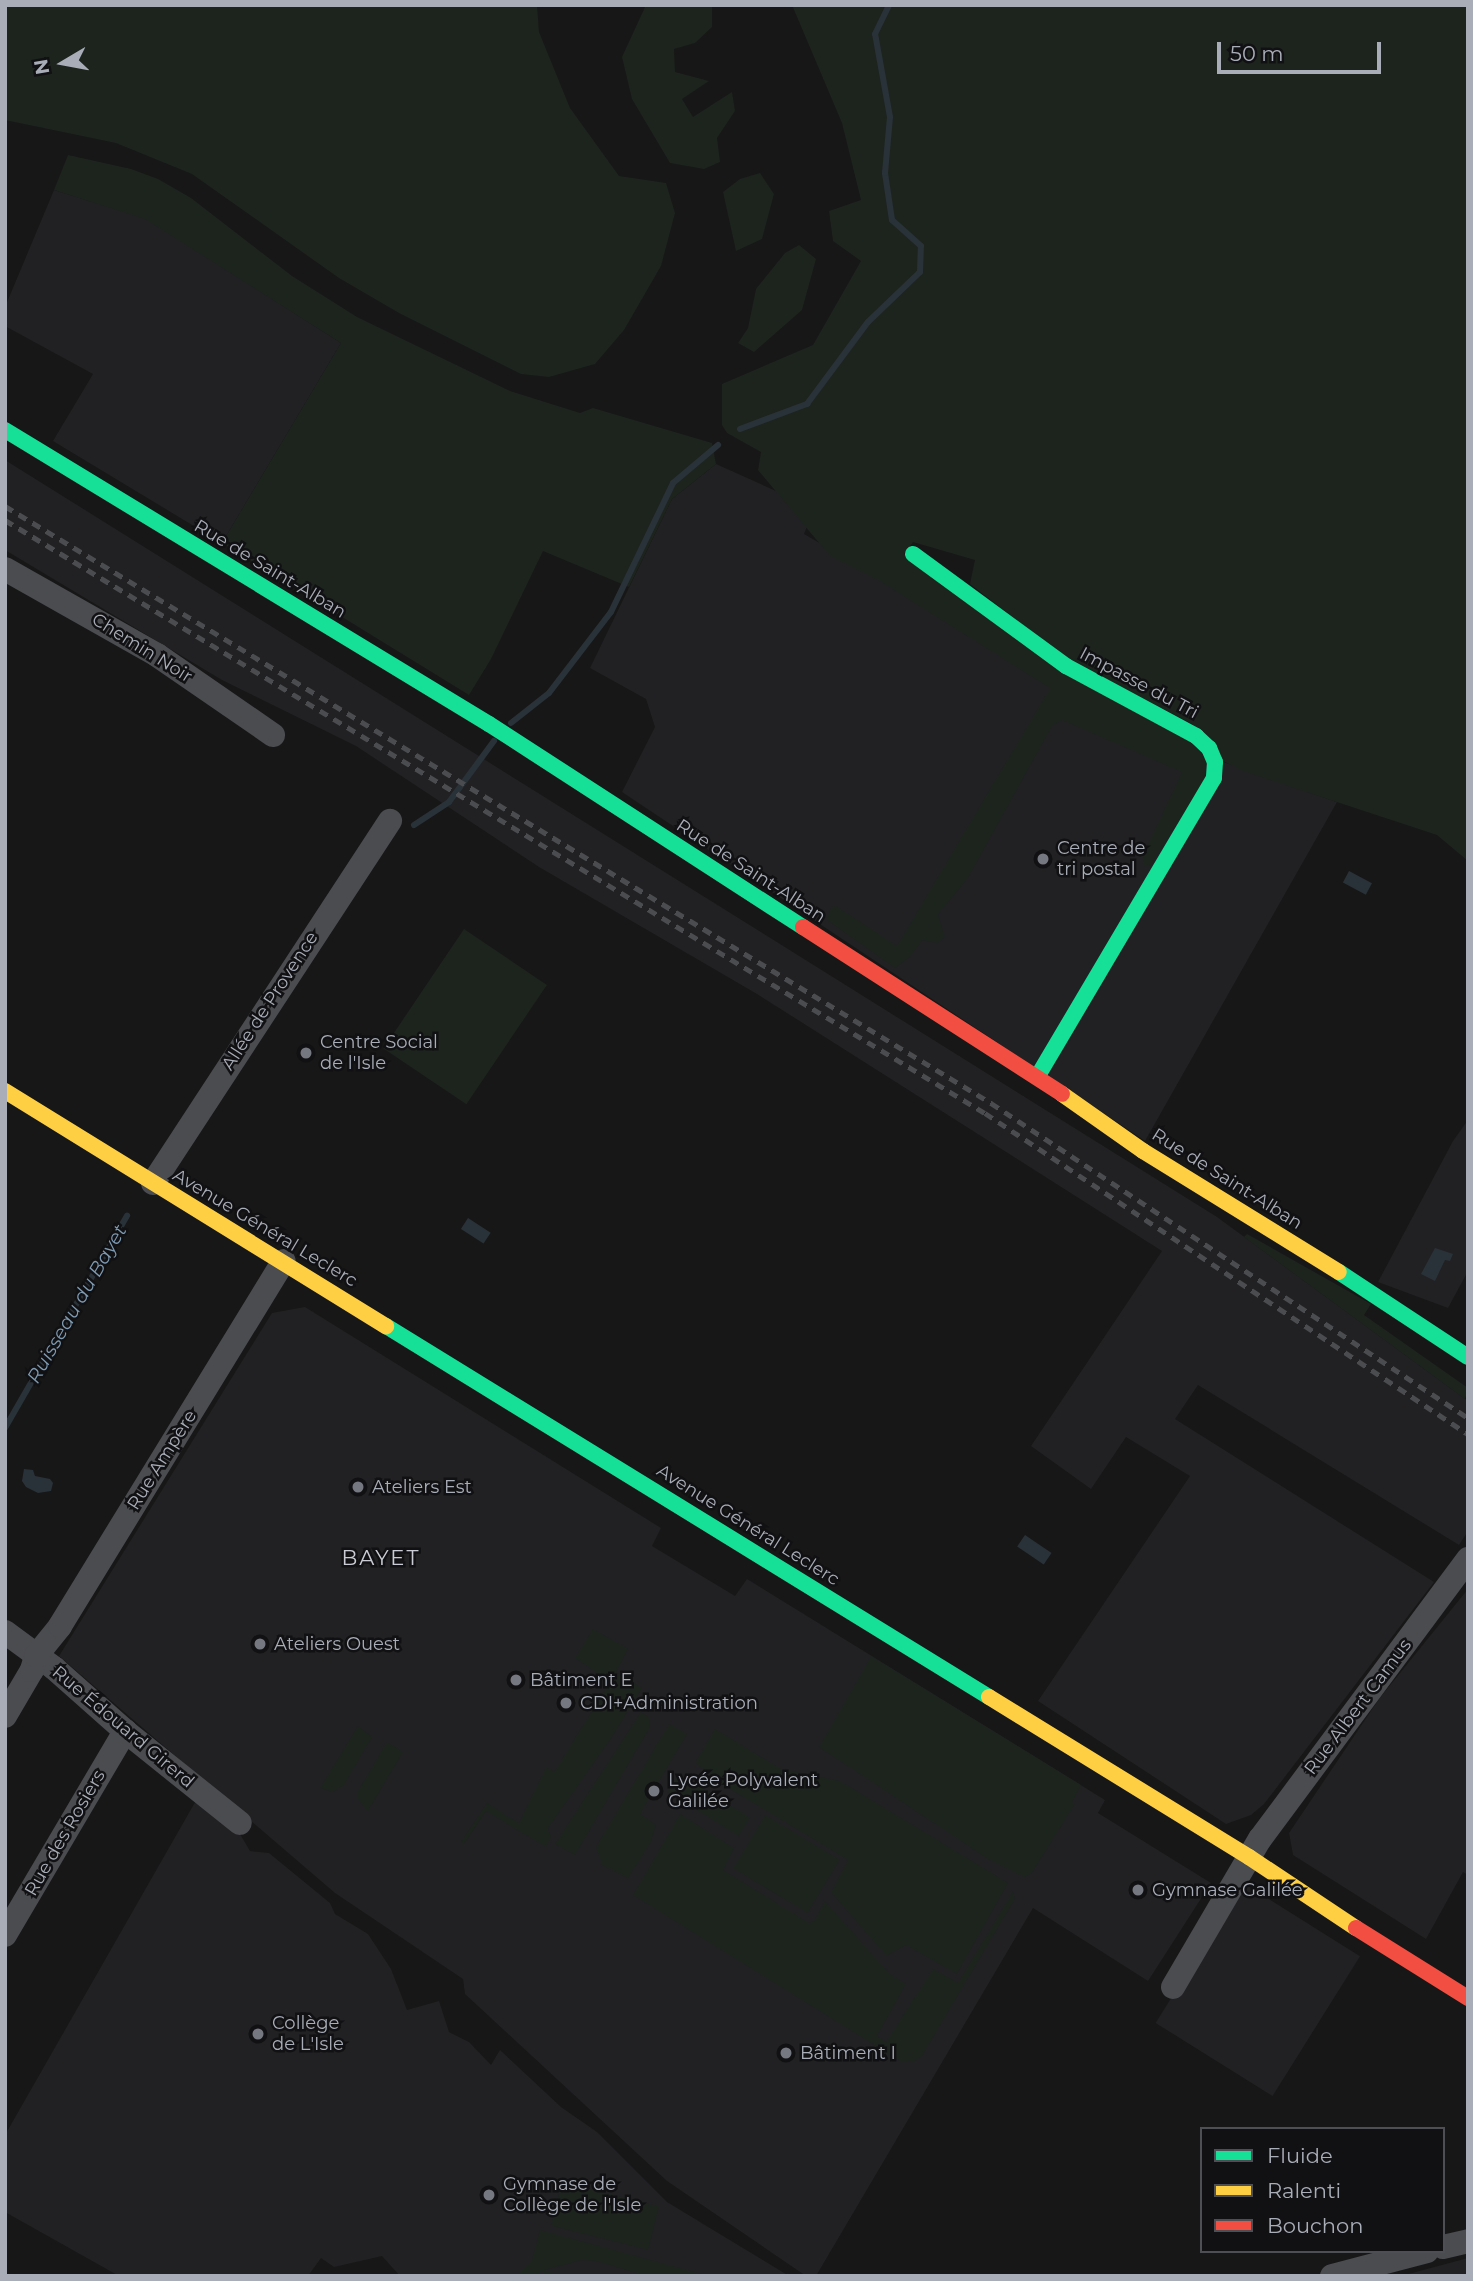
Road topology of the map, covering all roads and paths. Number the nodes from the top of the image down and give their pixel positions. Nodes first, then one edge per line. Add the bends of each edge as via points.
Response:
1 (5, 430) edge
2 (913, 554) dead end
3 (5, 569) edge
4 (273, 735) dead end
5 (390, 821) dead end
6 (1037, 1077) junction
7 (5, 1091) edge
8 (153, 1183) junction
9 (284, 1261) junction
10 (1468, 1357) edge
11 (1468, 1559) edge
12 (5, 1632) edge
13 (36, 1656) junction
14 (5, 1716) edge
15 (125, 1731) junction
16 (240, 1823) dead end
17 (1249, 1857) junction
18 (5, 1935) edge
19 (1172, 1987) dead end
20 (1468, 1998) edge
21 (1468, 2241) edge
22 (1445, 2247) edge
23 (1419, 2253) edge
24 (1332, 2276) edge

1 - 6 street, Rue de Saint-Alban via 489,724
2 - 6 street, Impasse du Tri via 1066,666 1196,736 1215,762 1208,789
3 - 4 street, Chemin Noir via 157,655
5 - 8 street, Allée de Provence
6 - 10 street, Rue de Saint-Alban via 1143,1151 1380,1297
7 - 8 street, Avenue Général Leclerc
8 - 9 street, Avenue Général Leclerc
9 - 13 street, Rue Ampère via 60,1626
9 - 17 street, Avenue Général Leclerc
11 - 17 street, Rue Albert Camus
12 - 13 street, Rue Édouard Girerd
13 - 14 street, Rue Ampère
13 - 15 street, Rue Édouard Girerd
15 - 16 street, Rue Édouard Girerd
15 - 18 street, Rue des Rosiers
17 - 19 street, Rue Albert Camus
17 - 20 street, Avenue Général Leclerc
21 - 22 street
23 - 24 street

